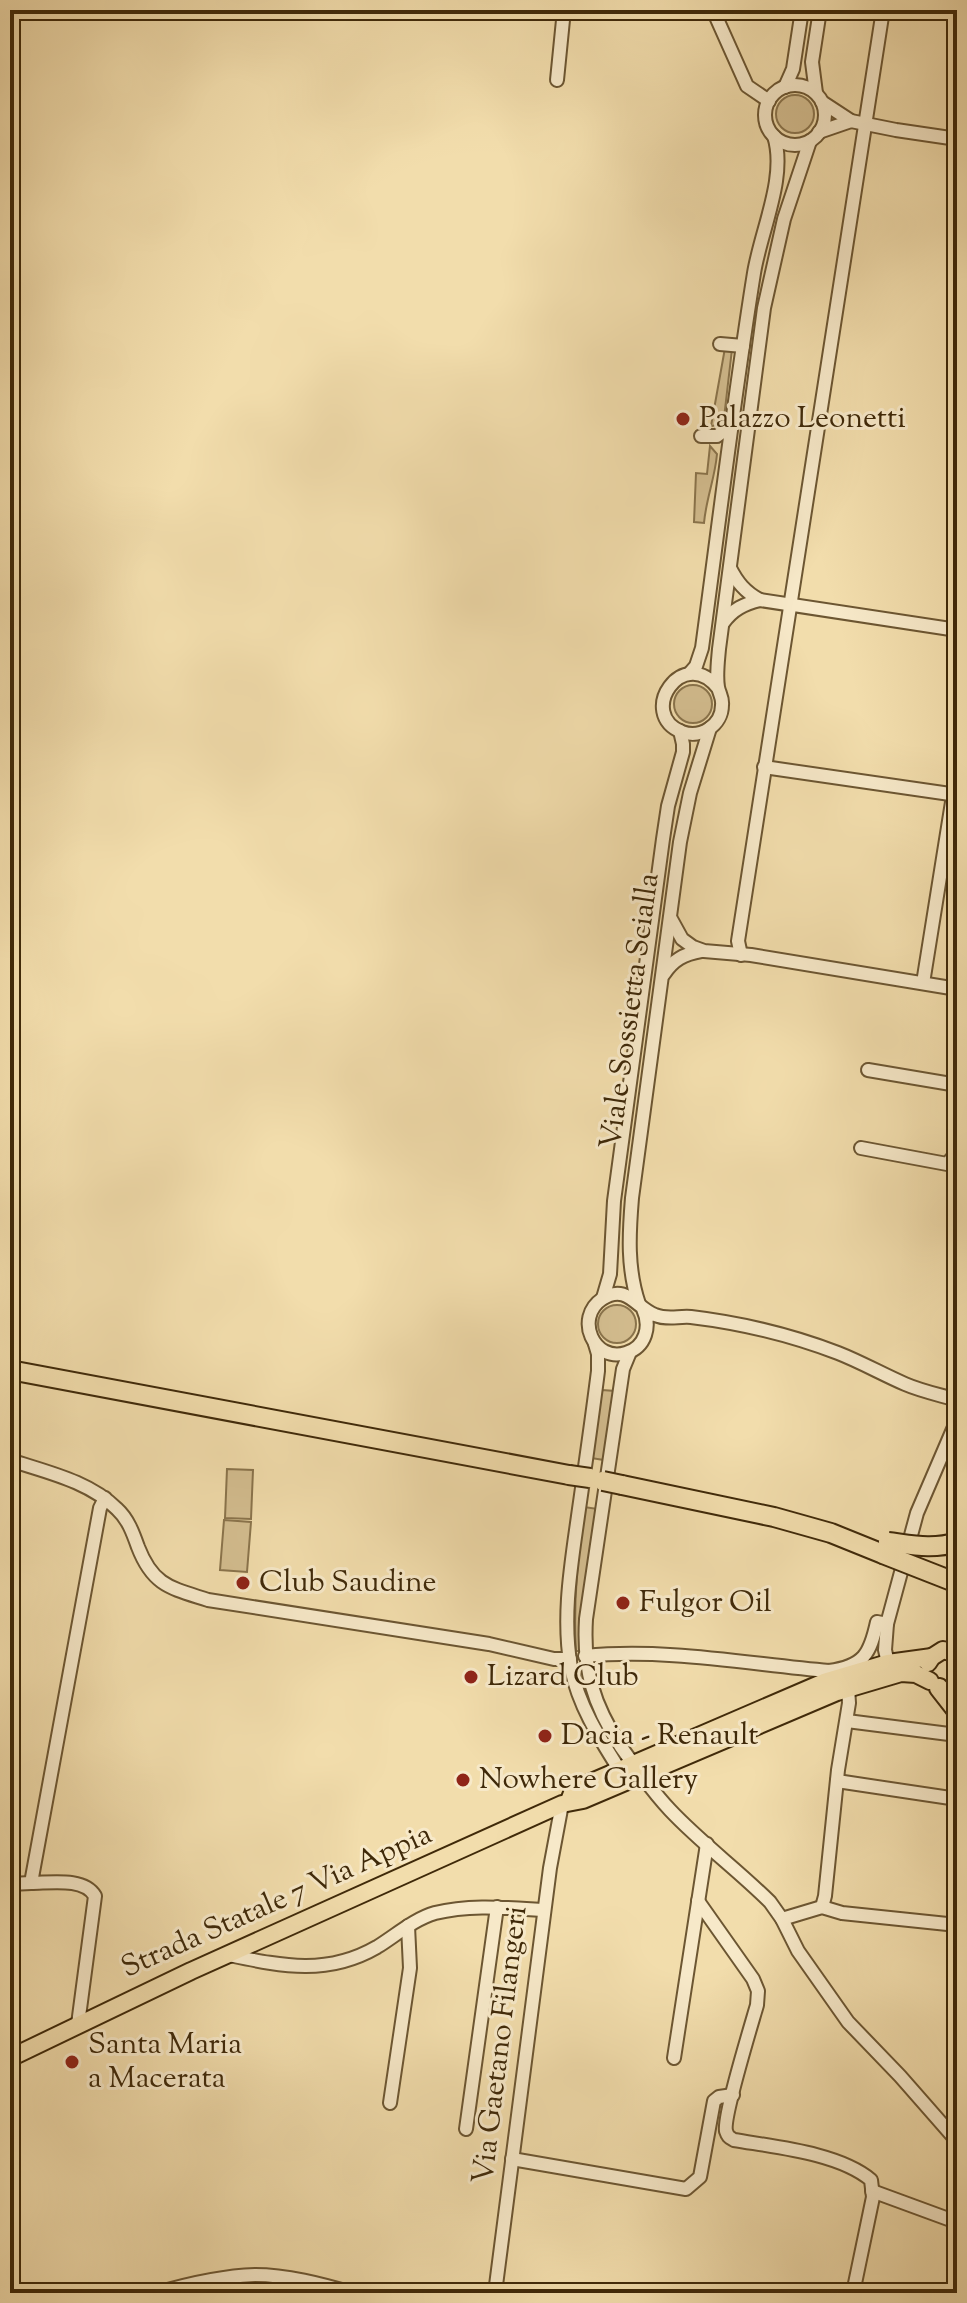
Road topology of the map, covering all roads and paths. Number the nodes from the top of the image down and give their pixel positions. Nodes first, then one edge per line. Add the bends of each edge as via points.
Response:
1 (564, 10) edge
2 (713, 10) edge
3 (820, 10) edge
4 (883, 10) edge
5 (799, 12) edge
6 (557, 80) dead end
7 (785, 87) junction
8 (819, 98) junction
9 (769, 101) junction
10 (858, 122) junction
11 (774, 136) junction
12 (814, 137) junction
13 (957, 139) edge
14 (722, 344) dead end
15 (743, 346) junction
16 (733, 424) junction
17 (728, 456) junction
18 (730, 568) junction
19 (760, 600) junction
20 (790, 604) junction
21 (722, 624) junction
22 (957, 630) edge
23 (689, 674) junction
24 (718, 688) junction
25 (710, 728) junction
26 (680, 731) junction
27 (764, 767) junction
28 (957, 771) edge
29 (955, 795) edge
30 (670, 918) junction
31 (704, 951) junction
32 (741, 955) junction
33 (663, 977) junction
34 (923, 983) junction
35 (957, 989) edge
36 (868, 1070) dead end
37 (957, 1085) edge
38 (861, 1148) dead end
39 (957, 1148) edge
40 (603, 1298) junction
41 (641, 1306) junction
42 (669, 1318) junction
43 (646, 1333) junction
44 (595, 1344) junction
45 (630, 1352) junction
46 (10, 1370) edge
47 (957, 1400) edge
48 (957, 1420) edge
49 (10, 1460) edge
50 (105, 1498) junction
51 (957, 1542) edge
52 (886, 1548) junction
53 (957, 1583) edge
54 (887, 1624) junction
55 (957, 1653) edge
56 (585, 1656) junction
57 (932, 1657) junction
58 (570, 1659) junction
59 (888, 1663) junction
60 (807, 1668) junction
61 (942, 1685) edge
62 (814, 1687) junction
63 (848, 1688) junction
64 (957, 1711) edge
65 (847, 1721) junction
66 (949, 1734) dead end
67 (629, 1773) junction
68 (837, 1781) junction
69 (957, 1799) edge
70 (566, 1802) junction
71 (707, 1844) junction
72 (31, 1883) junction
73 (10, 1884) edge
74 (698, 1901) junction
75 (497, 1907) junction
76 (822, 1907) junction
77 (544, 1910) junction
78 (782, 1919) junction
79 (957, 1925) edge
80 (408, 1926) junction
81 (229, 1955) junction
82 (78, 2024) junction
83 (10, 2058) edge
84 (674, 2058) dead end
85 (734, 2091) junction
86 (390, 2103) dead end
87 (466, 2129) dead end
88 (957, 2141) edge
89 (512, 2159) junction
90 (872, 2191) junction
91 (957, 2220) edge
92 (157, 2293) edge
93 (352, 2293) edge
94 (495, 2293) edge
95 (853, 2293) edge

1 - 6 street
2 - 9 street via 747,86
3 - 8 street, Viale Sossietta Scialla via 812,62
4 - 10 street
5 - 7 street via 793,69
7 - 8 street via 801,85
7 - 9 street
8 - 10 street
8 - 12 street, Viale Sossietta Scialla via 824,121
9 - 11 street, Viale Sossietta Scialla via 766,120
10 - 12 street
10 - 13 street
10 - 20 street
11 - 12 street via 791,144
11 - 15 street, Viale Sossietta Scialla via 778,176
12 - 18 street, Viale Sossietta Scialla via 791,193 770,275
14 - 15 street
15 - 16 street, Viale Sossietta Scialla
16 - 17 street, Viale Sossietta Scialla
16 - 17 street via 722,434 706,437 722,444
17 - 23 street, Viale Sossietta Scialla via 702,648
18 - 19 street via 744,589
18 - 21 street, Viale Sossietta Scialla
19 - 20 street
19 - 21 street via 741,606
20 - 22 street
20 - 27 street
21 - 24 street, Viale Sossietta Scialla
23 - 24 street via 706,677
23 - 26 street, Viale Sossietta Scialla via 670,685 663,701 667,718
24 - 25 street, Viale Sossietta Scialla via 721,713
25 - 26 street via 692,734
25 - 30 street, Viale Sossietta Scialla via 686,810
26 - 40 street, Viale Sossietta Scialla via 683,752 663,839
27 - 29 street
27 - 32 street via 738,941
28 - 29 street
29 - 34 street
30 - 31 street via 682,939
30 - 33 street, Viale Sossietta Scialla
31 - 32 street
31 - 33 street via 678,958
32 - 34 street
33 - 41 street, Viale Sossietta Scialla via 630,1221 631,1275
34 - 35 street
36 - 37 street
38 - 39 street via 947,1164
40 - 41 street via 630,1297
40 - 44 street, Viale Sossietta Scialla via 588,1322
41 - 42 street
41 - 43 street, Viale Sossietta Scialla
42 - 43 street
42 - 47 street via 772,1332
43 - 45 street
44 - 45 street via 611,1354
44 - 58 street, Viale Sossietta Scialla via 599,1362 568,1592
45 - 56 street via 623,1369 589,1594
46 - 52 highway, bridge via 622,1485 774,1517
48 - 54 street via 917,1513
49 - 50 street
50 - 58 street via 119,1510 153,1576 173,1589 208,1600
50 - 72 street
51 - 52 highway, bridge
52 - 53 highway, bridge
54 - 59 street
54 - 60 street via 877,1622 863,1659 837,1670
55 - 57 main road, Strada Statale 7 Via Appia via 943,1650
56 - 60 street via 655,1654
56 - 67 street via 600,1711
57 - 59 main road, Strada Statale 7 Via Appia
57 - 61 main road via 927,1668
58 - 67 street, Viale Sossietta Scialla via 589,1719
59 - 62 main road, Strada Statale 7 Via Appia
60 - 62 street
61 - 63 main road, Strada Statale 7 Via Appia via 901,1673
61 - 64 highway
62 - 67 main road, Strada Statale 7 Via Appia
63 - 65 street
63 - 67 main road, Strada Statale 7 Via Appia
65 - 66 street
65 - 68 street
67 - 70 main road, Strada Statale 7 Via Appia via 583,1800
67 - 71 street
68 - 69 street
68 - 76 street
70 - 77 street, Via Gaetano Filangeri
70 - 81 main road, Strada Statale 7 Via Appia
71 - 74 street
71 - 78 street
72 - 73 street
72 - 82 street via 77,1884 91,1888 95,1896
74 - 84 street
74 - 85 street via 758,1991
75 - 77 street
75 - 80 street via 436,1913
75 - 87 street
76 - 78 street
76 - 79 street
77 - 89 street, Via Gaetano Filangeri
78 - 88 street via 848,2022
80 - 81 street via 367,1952 327,1965 286,1965
80 - 86 street via 410,1968
81 - 82 main road, Strada Statale 7 Via Appia
82 - 83 main road, Strada Statale 7 Via Appia
85 - 89 street via 714,2101 700,2177 686,2189
85 - 90 street via 725,2128 728,2136 860,2170 871,2180
89 - 94 street, Via Gaetano Filangeri
90 - 91 street
90 - 95 street
92 - 93 street via 256,2275

